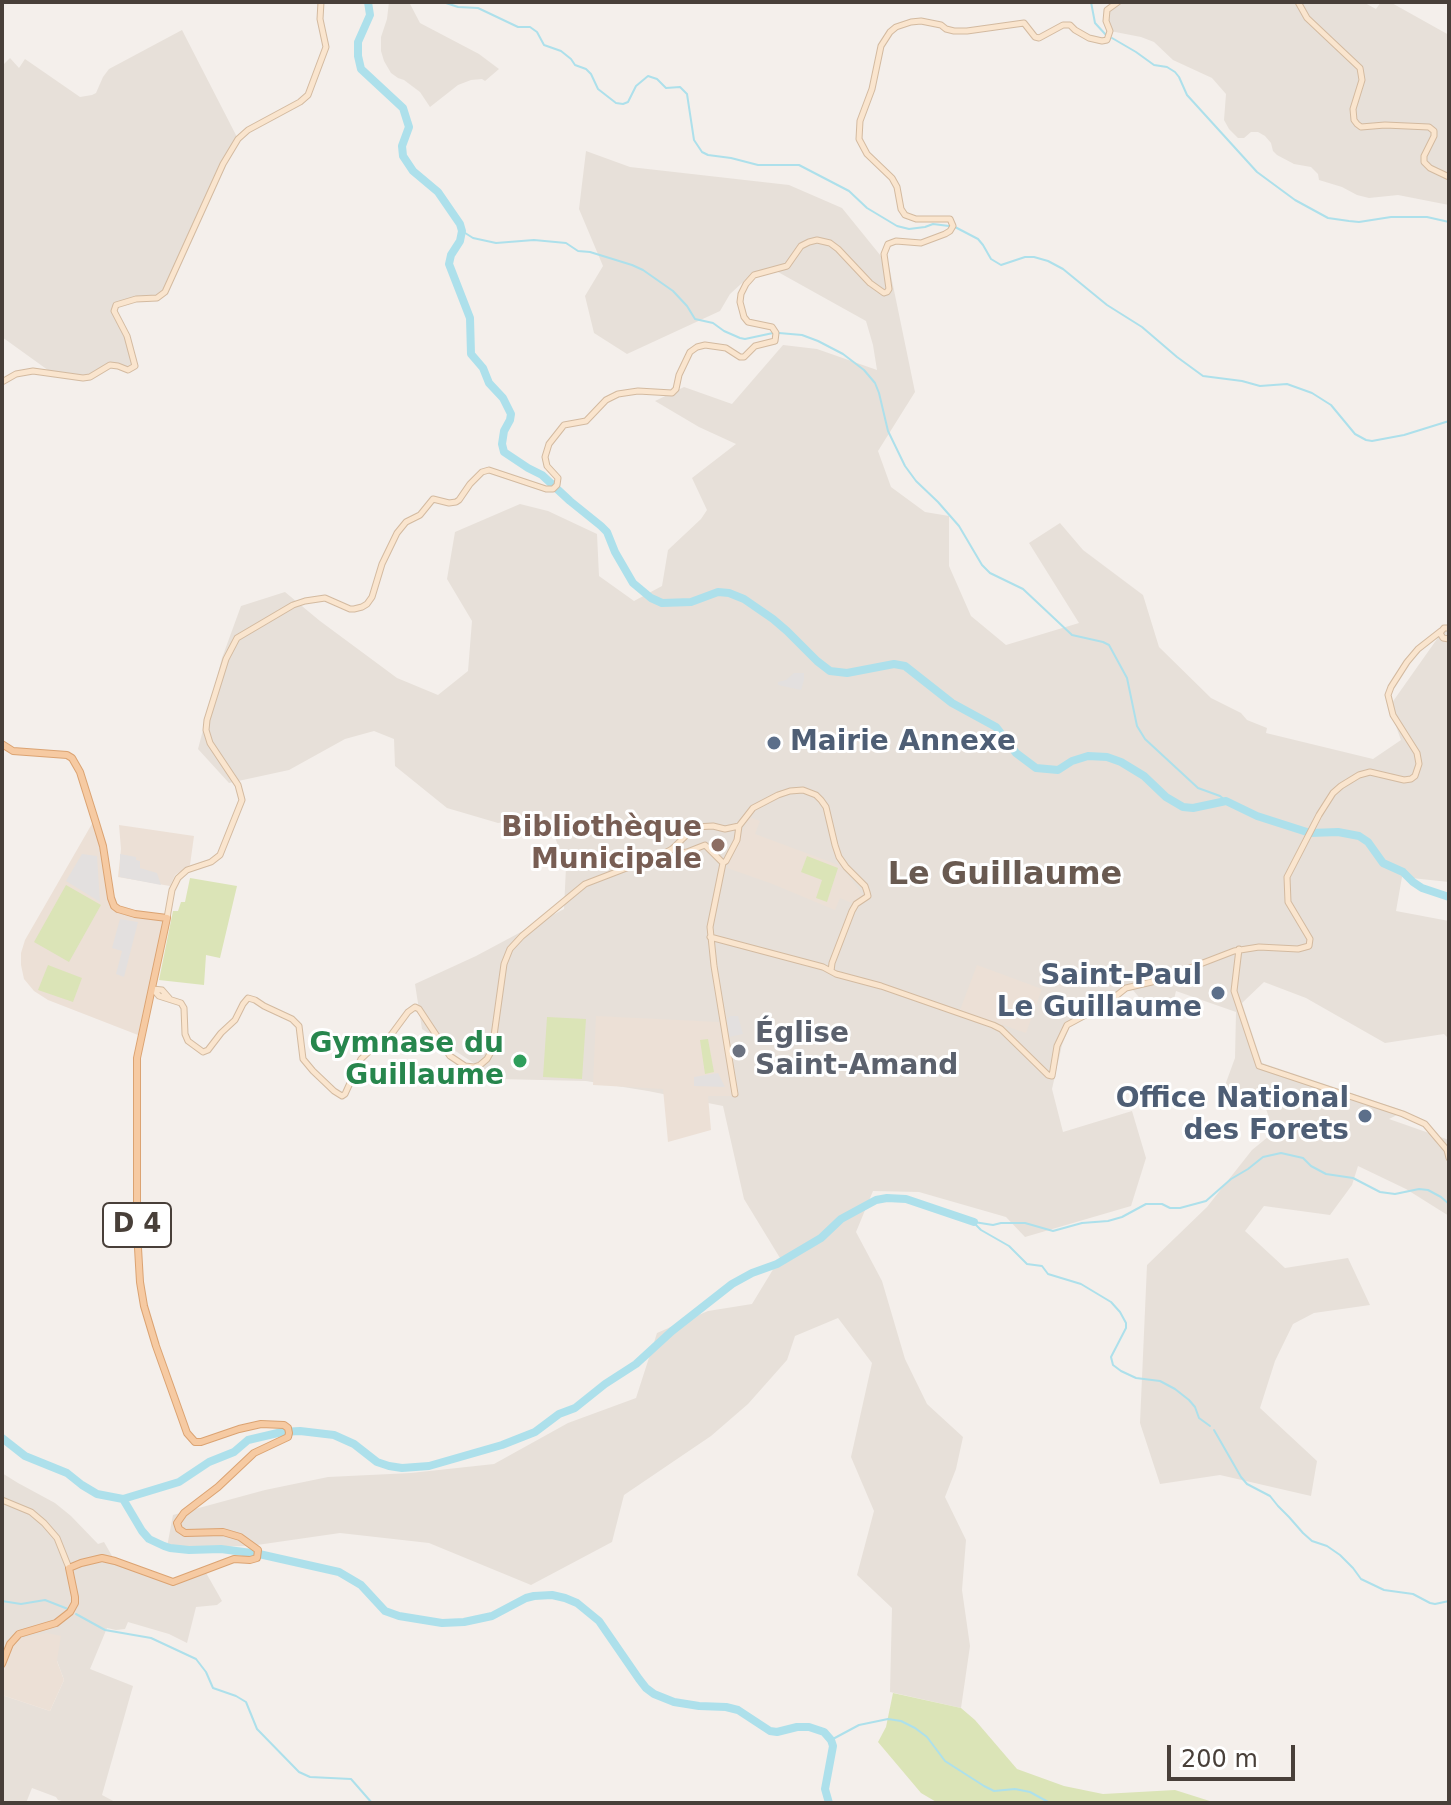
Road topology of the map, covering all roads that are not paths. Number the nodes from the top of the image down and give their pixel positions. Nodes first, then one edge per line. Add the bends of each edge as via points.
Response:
1 (321, 2) edge
2 (1118, 2) edge
3 (1298, 2) edge
4 (1449, 177) edge
5 (2, 382) edge
6 (1447, 633) edge
7 (2, 744) edge
8 (739, 826) junction
9 (672, 849) junction
10 (723, 863) junction
11 (167, 918) junction
12 (710, 937) junction
13 (1239, 949) junction
14 (831, 971) junction
15 (156, 978) junction
16 (153, 989) junction
17 (160, 993) junction
18 (150, 1001) junction
19 (735, 1094) dead end
20 (1449, 1158) edge
21 (2, 1500) edge
22 (69, 1568) junction
23 (2, 1664) edge

1 - 5 street via 326,47 308,95 238,139 165,292 116,305 135,366 128,370 110,365 83,378 33,371
2 - 11 street via 1107,10 1110,31 1102,41 1070,25 1039,38 1024,23 967,31 921,21 896,27 881,46 859,139 892,178 905,215 950,219 953,226 921,243 888,244 887,292 870,283 830,243 817,240 801,246 787,266 754,275 741,294 744,317 772,327 775,341 755,346 744,357 726,348 697,347 672,393 618,394 586,421 564,425 546,452 545,462 558,478 553,489 486,470 456,502 433,499 397,533 372,597 362,607 350,609 325,598 305,601 237,638 206,730 242,800 223,851 175,882
3 - 4 street via 1307,18 1360,68 1353,109 1357,124 1429,127 1434,136 1424,162
6 - 13 street via 1418,649 1388,695 1393,715 1417,753 1415,776 1404,780 1370,772 1333,793 1287,877 1290,907 1309,946
7 - 11 main road via 13,751 72,758 103,846 114,906
8 - 9 street via 695,827
8 - 10 street
8 - 14 street via 753,808 790,791 816,795 826,807 839,857 868,896 852,911
9 - 10 street via 681,853 705,845
9 - 17 street via 585,884 510,949 492,1050 474,1067 450,1056 415,1007 361,1059 342,1096 303,1059 299,1026 292,1019 248,998 235,1020 203,1052 188,1041 183,1006
10 - 12 street
11 - 15 main road, D 4
12 - 14 street
12 - 19 street
13 - 14 street via 1126,988 1073,1020 1057,1046 1052,1076 993,1025
13 - 20 street via 1234,991 1259,1066 1425,1124
15 - 16 main road, D 4
15 - 17 main road
16 - 17 street
16 - 18 main road, D 4
17 - 18 main road
18 - 22 main road, D 4 via 137,1058 137,1231 140,1282 156,1346 187,1433 195,1442 267,1424 284,1425 289,1433 254,1453 177,1523 185,1533 229,1532 258,1550 254,1559 234,1559 173,1582 102,1558
21 - 22 street via 44,1523 57,1538
22 - 23 main road via 73,1609 56,1623 19,1634

